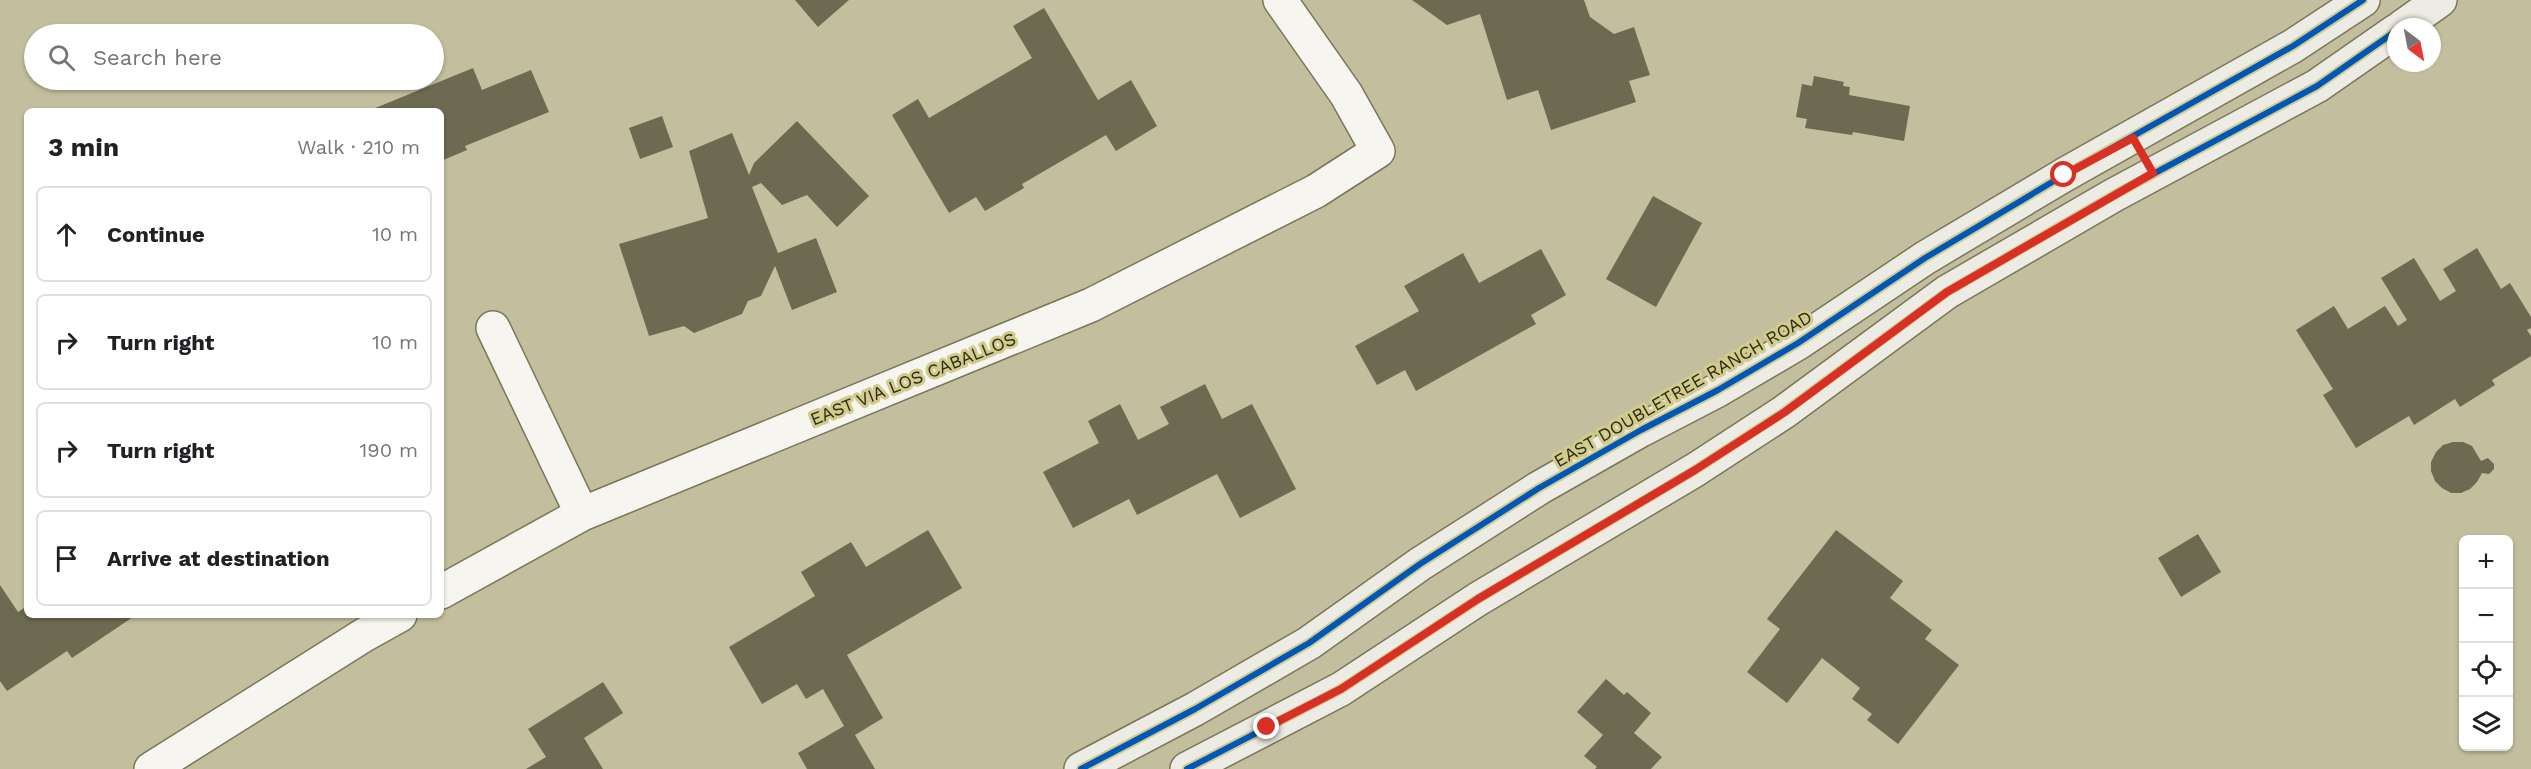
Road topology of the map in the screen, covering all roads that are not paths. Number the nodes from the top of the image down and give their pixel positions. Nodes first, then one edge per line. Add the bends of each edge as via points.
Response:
1 (1280, 0) edge
2 (2363, 0) edge
3 (2440, 0) edge
4 (2415, 18) edge
5 (2387, 37) edge
6 (2133, 138) junction
7 (2153, 173) junction
8 (493, 328) dead end
9 (582, 514) junction
10 (444, 590) edge
11 (395, 618) edge
12 (151, 769) edge
13 (1081, 769) edge
14 (1187, 769) edge

1 - 9 street, EAST VIA LOS CABALLOS via 1346,94 1378,151 1316,191 1091,305
2 - 6 main road, EAST DOUBLETREE RANCH ROAD via 2293,46
3 - 4 main road
5 - 7 main road via 2317,86
6 - 7 main road
6 - 13 main road, EAST DOUBLETREE RANCH ROAD via 1926,258 1778,355 1539,489 1420,564 1309,643
7 - 14 main road via 1947,292 1785,412 1478,599 1341,689
8 - 9 street
9 - 10 street, EAST VIA LOS CABALLOS
11 - 12 street

